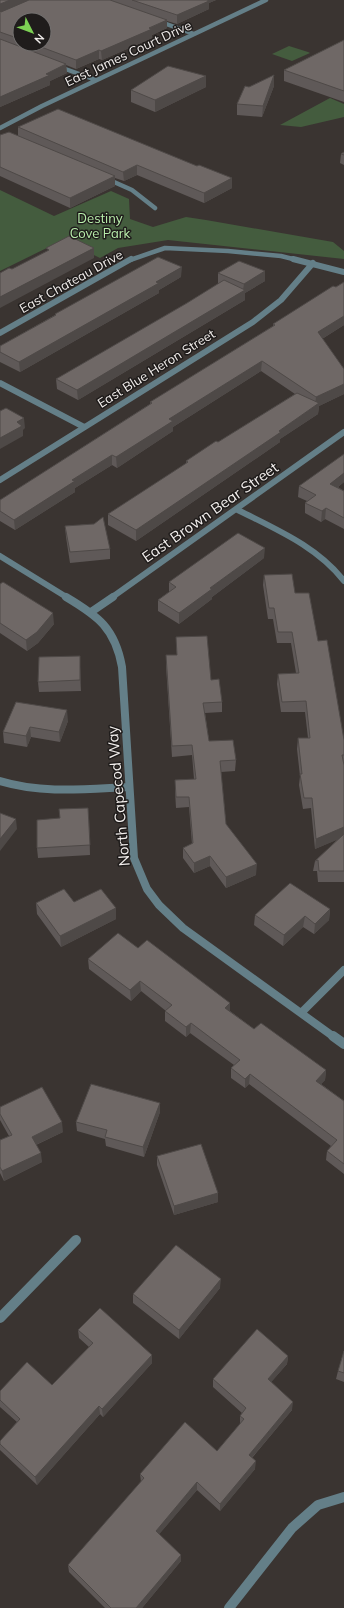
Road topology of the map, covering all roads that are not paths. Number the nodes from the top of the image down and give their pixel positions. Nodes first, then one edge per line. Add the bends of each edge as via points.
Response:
1 (266, 0) edge
2 (155, 20) edge
3 (194, 34) junction
4 (49, 63) edge
5 (96, 80) junction
6 (0, 128) edge
7 (102, 176) edge
8 (156, 208) dead end
9 (313, 263) junction
10 (344, 272) edge
11 (0, 334) edge
12 (0, 383) edge
13 (84, 427) junction
14 (344, 432) edge
15 (0, 480) edge
16 (236, 509) junction
17 (0, 556) edge
18 (344, 581) edge
19 (91, 612) junction
20 (0, 781) edge
21 (129, 787) junction
22 (344, 970) edge
23 (301, 1013) junction
24 (344, 1044) edge
25 (76, 1240) dead end
26 (0, 1318) edge
27 (344, 1497) edge
28 (229, 1608) edge

1 - 3 street, East James Court Drive
2 - 3 street
3 - 5 street, East James Court Drive
4 - 5 street
5 - 6 street, East James Court Drive
7 - 8 street via 132,189
9 - 10 street, East Chateau Drive
9 - 11 street, East Chateau Drive via 281,256 228,251 176,248 155,250 136,257
9 - 13 street, East Blue Heron Street via 269,311
12 - 13 street
13 - 15 street, East Blue Heron Street
14 - 16 street, East Brown Bear Street
16 - 18 street via 315,551
16 - 19 street, East Brown Bear Street
17 - 19 street, North Capecod Way
19 - 21 street, North Capecod Way via 107,628 120,651
20 - 21 street via 34,789
21 - 23 street, North Capecod Way via 134,858 140,877 150,895 164,912 183,928
22 - 23 street
23 - 24 street, North Capecod Way
25 - 26 street
27 - 28 street via 318,1505 292,1528

